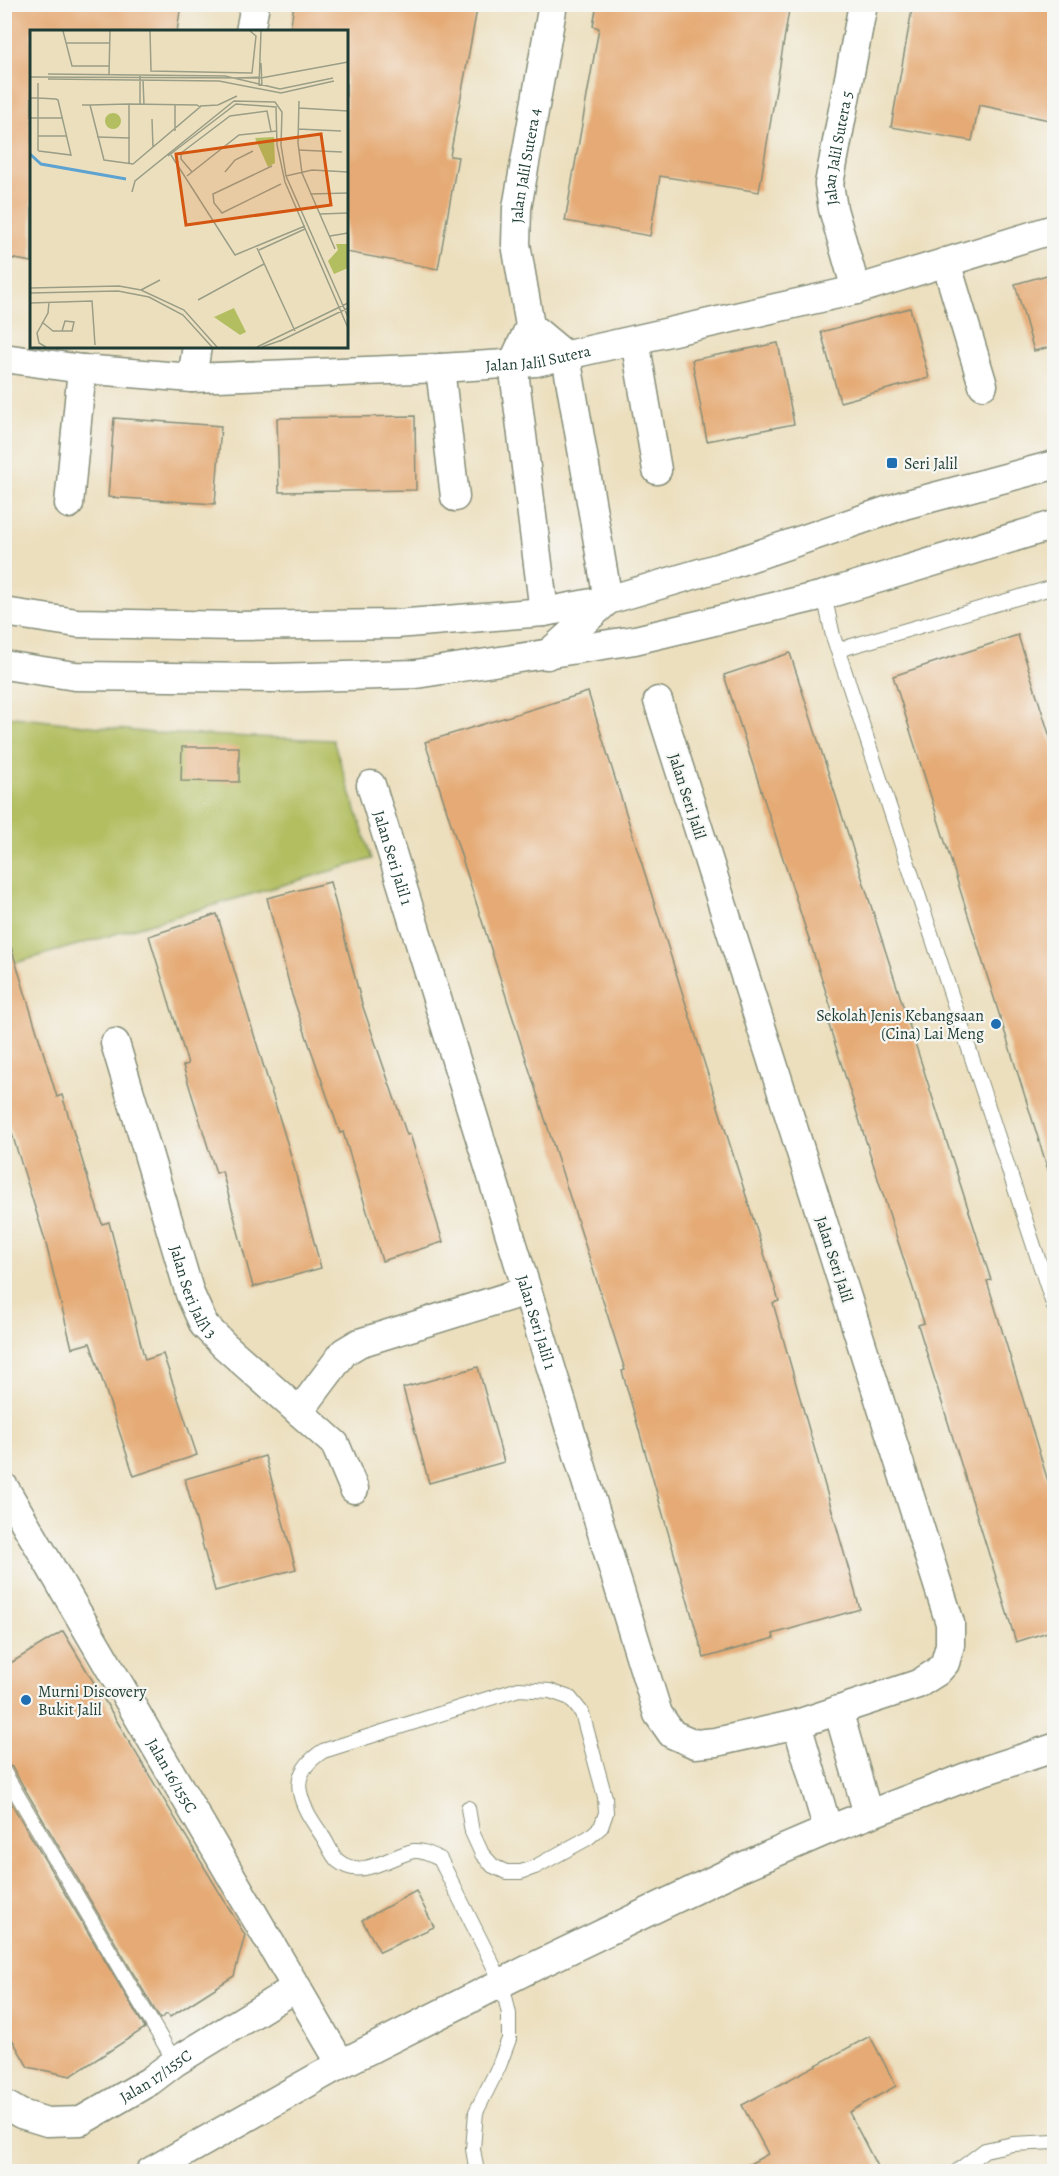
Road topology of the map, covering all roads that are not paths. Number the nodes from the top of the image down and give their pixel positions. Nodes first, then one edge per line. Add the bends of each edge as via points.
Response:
1 (255, 4) edge
2 (553, 4) edge
3 (863, 4) edge
4 (250, 30) edge
5 (1054, 229) edge
6 (946, 262) junction
7 (856, 290) junction
8 (530, 326) junction
9 (635, 340) junction
10 (197, 348) edge
11 (566, 356) junction
12 (4, 358) edge
13 (513, 363) junction
14 (440, 368) junction
15 (82, 369) junction
16 (192, 378) junction
17 (983, 385) dead end
18 (1054, 465) edge
19 (657, 470) dead end
20 (455, 497) dead end
21 (69, 504) dead end
22 (1054, 525) edge
23 (1054, 587) edge
24 (824, 595) junction
25 (608, 600) junction
26 (4, 612) edge
27 (544, 612) junction
28 (582, 623) junction
29 (635, 640) junction
30 (838, 650) junction
31 (547, 655) junction
32 (4, 665) edge
33 (658, 701) dead end
34 (371, 785) dead end
35 (115, 1043) dead end
36 (526, 1291) junction
37 (1054, 1307) edge
38 (299, 1412) junction
39 (4, 1487) edge
40 (354, 1489) dead end
41 (838, 1710) junction
42 (797, 1724) junction
43 (1054, 1748) edge
44 (4, 1772) edge
45 (468, 1808) dead end
46 (868, 1814) junction
47 (828, 1830) junction
48 (502, 1983) junction
49 (297, 1987) junction
50 (176, 2062) junction
51 (342, 2064) junction
52 (4, 2104) edge
53 (1054, 2142) edge
54 (150, 2172) edge
55 (477, 2172) edge
56 (956, 2172) edge

1 - 4 street
2 - 8 street, Jalan Jalil Sutera 4 via 517,208 516,244
3 - 7 street, Jalan Jalil Sutera 5 via 829,184
5 - 6 street, Jalan Jalil Sutera
6 - 7 street, Jalan Jalil Sutera
6 - 17 street
7 - 9 street, Jalan Jalil Sutera
8 - 11 street
8 - 13 street
9 - 11 street, Jalan Jalil Sutera
9 - 19 street
10 - 16 street
11 - 13 street, Jalan Jalil Sutera
11 - 25 street
12 - 15 street, Jalan Jalil Sutera
13 - 14 street, Jalan Jalil Sutera
13 - 27 street
14 - 16 street, Jalan Jalil Sutera
14 - 20 street
15 - 16 street, Jalan Jalil Sutera
15 - 21 street
18 - 25 street via 904,505 734,563
22 - 24 street
23 - 30 lane
24 - 29 street
24 - 30 lane
25 - 27 street
25 - 28 street
26 - 27 street via 77,623 235,626 396,624
27 - 28 street
28 - 29 street
28 - 31 street
29 - 31 street
30 - 37 lane
31 - 32 street via 416,674 274,678 75,676
33 - 41 street, Jalan Seri Jalil via 950,1623 950,1645 945,1663 937,1672 918,1684
34 - 36 street, Jalan Seri Jalil 1
35 - 38 street, Jalan Seri Jalil 3 via 190,1294 204,1325
36 - 38 street via 359,1342 344,1352
36 - 42 street, Jalan Seri Jalil 1 via 658,1714 672,1734 695,1744
38 - 40 street, Jalan Seri Jalil 3 via 335,1444
39 - 49 street, Jalan 16/155C
41 - 42 street, Jalan Seri Jalil
41 - 46 street
42 - 47 street
43 - 46 street
44 - 50 lane
45 - 48 lane via 472,1832 482,1854 506,1872 535,1867 601,1827 606,1813 605,1797 582,1713 570,1698 550,1691 519,1689 323,1751 308,1760 301,1775 299,1790 305,1808 338,1861 367,1868 413,1851 440,1859
46 - 47 street
47 - 48 street via 737,1869
48 - 51 street
48 - 55 lane via 509,2014 509,2039 476,2112 473,2149
49 - 50 street, Jalan 17/155C
49 - 51 street, Jalan 16/155C
50 - 52 street, Jalan 17/155C via 81,2121 47,2122
51 - 54 street
53 - 56 lane via 985,2150

